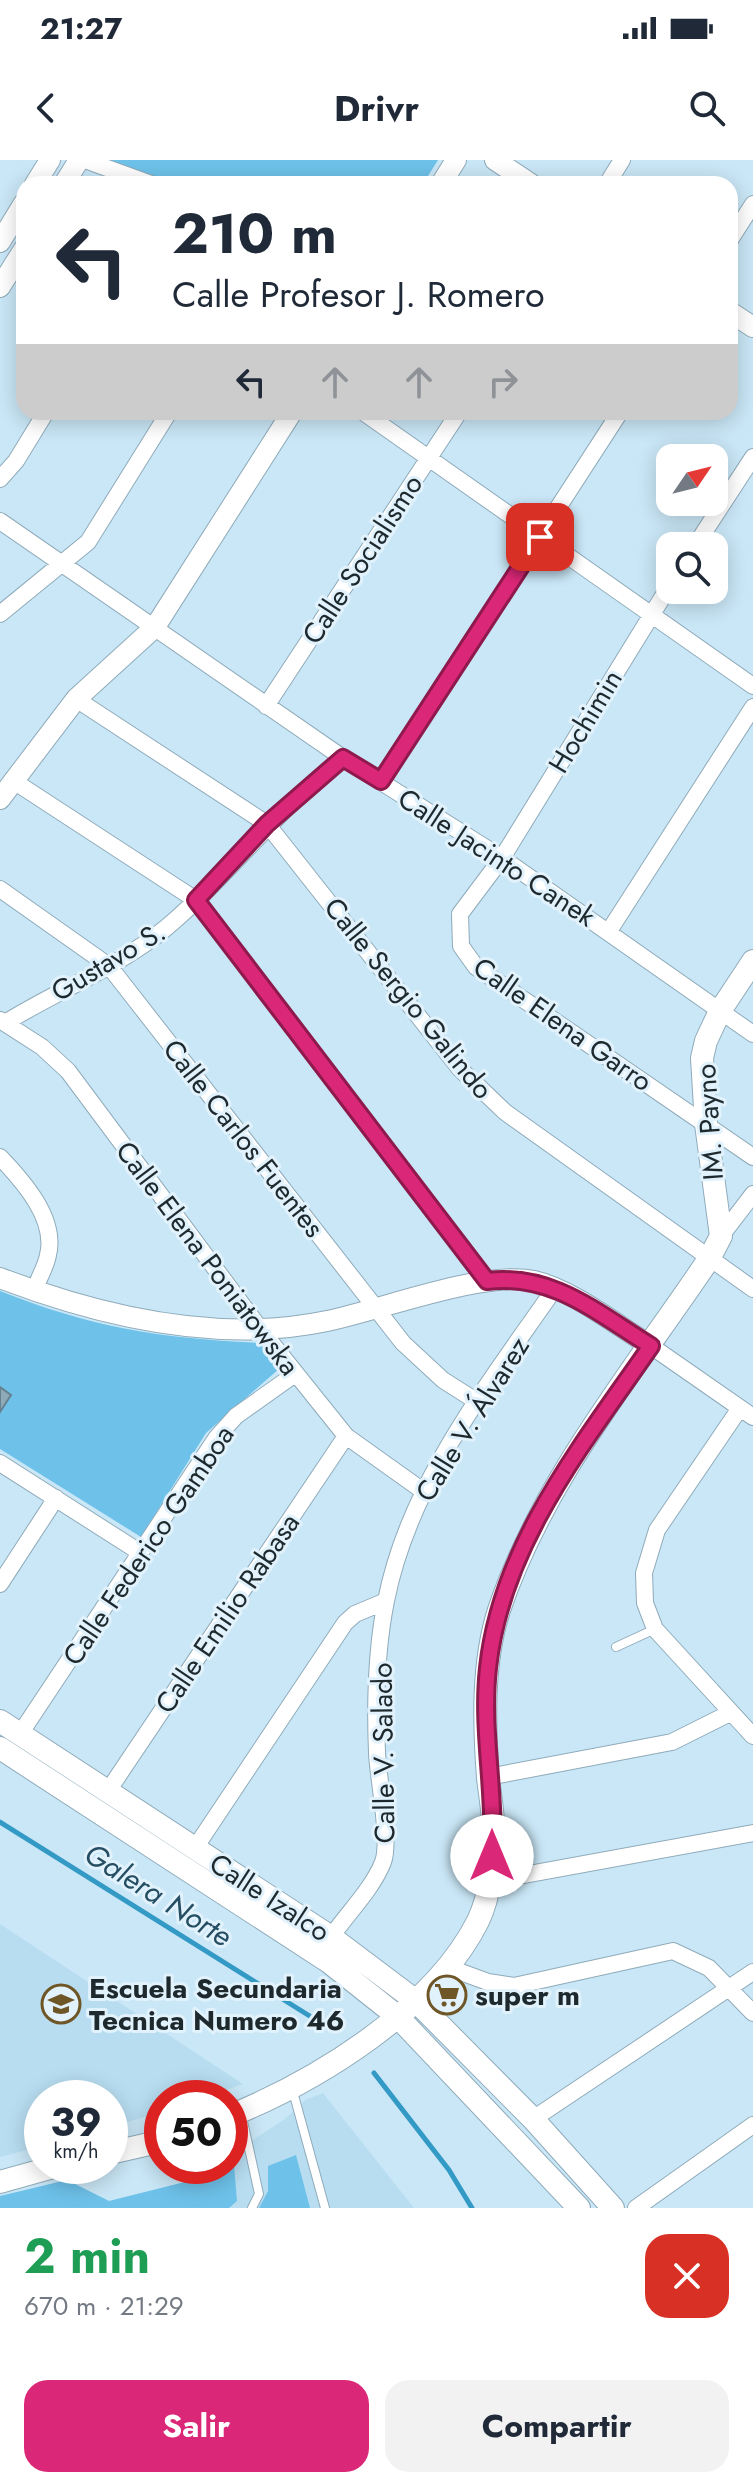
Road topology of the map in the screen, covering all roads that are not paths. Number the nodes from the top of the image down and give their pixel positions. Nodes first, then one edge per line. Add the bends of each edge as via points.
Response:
1 (82, 160) edge
2 (495, 160) edge
3 (128, 176) edge
4 (518, 176) edge
5 (753, 204) edge
6 (16, 216) edge
7 (738, 227) edge
8 (0, 242) edge
9 (16, 262) edge
10 (0, 287) edge
11 (41, 420) edge
12 (164, 420) edge
13 (287, 420) edge
14 (378, 420) edge
15 (454, 420) edge
16 (615, 420) edge
17 (753, 457) edge
18 (428, 458) junction
19 (0, 479) edge
20 (0, 521) edge
21 (704, 532) edge
22 (540, 537) junction
23 (63, 565) junction
24 (657, 604) edge
25 (0, 614) edge
26 (650, 615) junction
27 (155, 627) junction
28 (753, 686) edge
29 (76, 699) junction
30 (266, 706) junction
31 (753, 707) edge
32 (343, 758) junction
33 (12, 780) junction
34 (381, 781) junction
35 (0, 799) edge
36 (267, 824) junction
37 (502, 858) junction
38 (0, 889) edge
39 (196, 900) junction
40 (609, 931) junction
41 (753, 961) edge
42 (109, 966) junction
43 (720, 1011) junction
44 (2, 1022) edge
45 (753, 1034) edge
46 (706, 1124) junction
47 (0, 1157) edge
48 (753, 1157) edge
49 (753, 1194) edge
50 (721, 1236) junction
51 (709, 1259) junction
52 (0, 1278) edge
53 (487, 1281) junction
54 (555, 1288) junction
55 (753, 1289) edge
56 (34, 1291) junction
57 (378, 1310) junction
58 (261, 1330) junction
59 (651, 1346) junction
60 (295, 1374) junction
61 (476, 1401) junction
62 (746, 1412) edge
63 (346, 1436) junction
64 (0, 1463) edge
65 (423, 1491) junction
66 (56, 1498) junction
67 (141, 1553) junction
68 (0, 1584) edge
69 (386, 1601) junction
70 (655, 1629) junction
71 (616, 1647) dead end
72 (730, 1713) junction
73 (0, 1721) edge
74 (20, 1734) junction
75 (753, 1736) edge
76 (0, 1748) edge
77 (488, 1777) junction
78 (108, 1791) junction
79 (753, 1833) edge
80 (195, 1848) junction
81 (491, 1881) junction
82 (331, 1937) junction
83 (447, 1967) junction
84 (753, 1972) edge
85 (730, 1987) junction
86 (416, 2001) junction
87 (753, 2013) edge
88 (397, 2016) junction
89 (291, 2087) junction
90 (248, 2107) edge
91 (533, 2119) junction
92 (753, 2125) edge
93 (248, 2155) edge
94 (24, 2175) edge
95 (0, 2182) edge
96 (252, 2208) edge
97 (325, 2208) edge
98 (579, 2208) edge
99 (613, 2208) edge
100 (636, 2208) edge

1 - 3 street
2 - 4 street
5 - 7 street
6 - 8 street
9 - 10 street
11 - 19 street
12 - 23 street via 88,542
13 - 27 street
14 - 18 street
15 - 18 street, Calle Socialismo
16 - 22 street
17 - 21 street
18 - 22 street
18 - 30 street, Calle Socialismo
20 - 23 street, Calle Jacinto Canek
22 - 26 street
22 - 34 street
23 - 25 street
23 - 27 street, Calle Jacinto Canek
24 - 26 street, Hochimin
26 - 28 street
26 - 37 street, Hochimin
27 - 29 street
27 - 30 street, Calle Jacinto Canek
29 - 33 street
29 - 36 street, Calle Sergio Galindo
30 - 32 street, Calle Jacinto Canek
31 - 40 street
32 - 34 street, Calle Jacinto Canek
32 - 36 street, Gustavo S.
33 - 35 street
33 - 39 street
34 - 37 street, Calle Jacinto Canek
36 - 39 street, Gustavo S.
36 - 51 street, Calle Sergio Galindo via 481,1091
37 - 40 street, Calle Jacinto Canek
37 - 46 street, Calle Elena Garro via 460,914 458,935 465,954 476,967
38 - 42 street, Calle Carlos Fuentes
39 - 42 street, Gustavo S. via 142,946
39 - 53 street
40 - 43 street, Calle Jacinto Canek
41 - 43 main road, IM. Payno
42 - 44 street, Gustavo S.
42 - 57 street, Calle Carlos Fuentes
43 - 45 street, Calle Jacinto Canek
43 - 46 main road, IM. Payno via 702,1058
44 - 58 street, Calle Elena Poniatowska via 68,1071
46 - 48 street, Calle Elena Garro
46 - 50 main road, IM. Payno
47 - 56 street via 46,1223 49,1255
49 - 50 street
50 - 51 main road
51 - 55 street, Calle Sergio Galindo
51 - 59 main road
52 - 56 street
53 - 54 street via 516,1278
53 - 57 street
54 - 59 street
54 - 61 street, Calle V. Álvarez
56 - 58 street via 172,1324
57 - 58 street
57 - 61 street, Calle Carlos Fuentes via 422,1363
58 - 60 street, Calle Elena Poniatowska
59 - 62 street
59 - 77 main road via 578,1451 522,1547 498,1614 488,1667
60 - 63 street, Calle Elena Poniatowska
60 - 67 street, Calle Federico Gamboa via 236,1416 217,1437
61 - 65 street, Calle V. Álvarez
62 - 70 street via 657,1530 647,1553 645,1603
63 - 65 street, Calle Elena Poniatowska
63 - 78 street, Calle Emilio Rabasa
64 - 66 street
65 - 69 street, Calle V. Álvarez
66 - 67 street
66 - 68 street
67 - 74 street, Calle Federico Gamboa
69 - 80 street via 345,1623
69 - 82 street, Calle V. Salado via 377,1689 384,1859
70 - 71 lane
70 - 72 street
72 - 75 street
72 - 77 street via 672,1742
73 - 74 main road, Calle Izalco
74 - 78 main road, Calle Izalco
76 - 88 main road, Calle Izalco via 329,1962
77 - 81 main road via 494,1830
78 - 80 main road, Calle Izalco
79 - 81 street
80 - 82 main road, Calle Izalco
81 - 83 main road via 479,1919
82 - 86 main road, Calle Izalco
83 - 85 street via 514,1986 673,1951 709,1968
83 - 86 main road
84 - 85 street
85 - 87 street
85 - 91 street
86 - 88 main road
86 - 91 main road, Calle Izalco
88 - 89 main road
88 - 98 main road, Calle Izalco
89 - 90 main road
89 - 97 lane
91 - 99 main road, Calle Izalco
92 - 100 street
93 - 96 lane via 259,2194
94 - 95 main road

